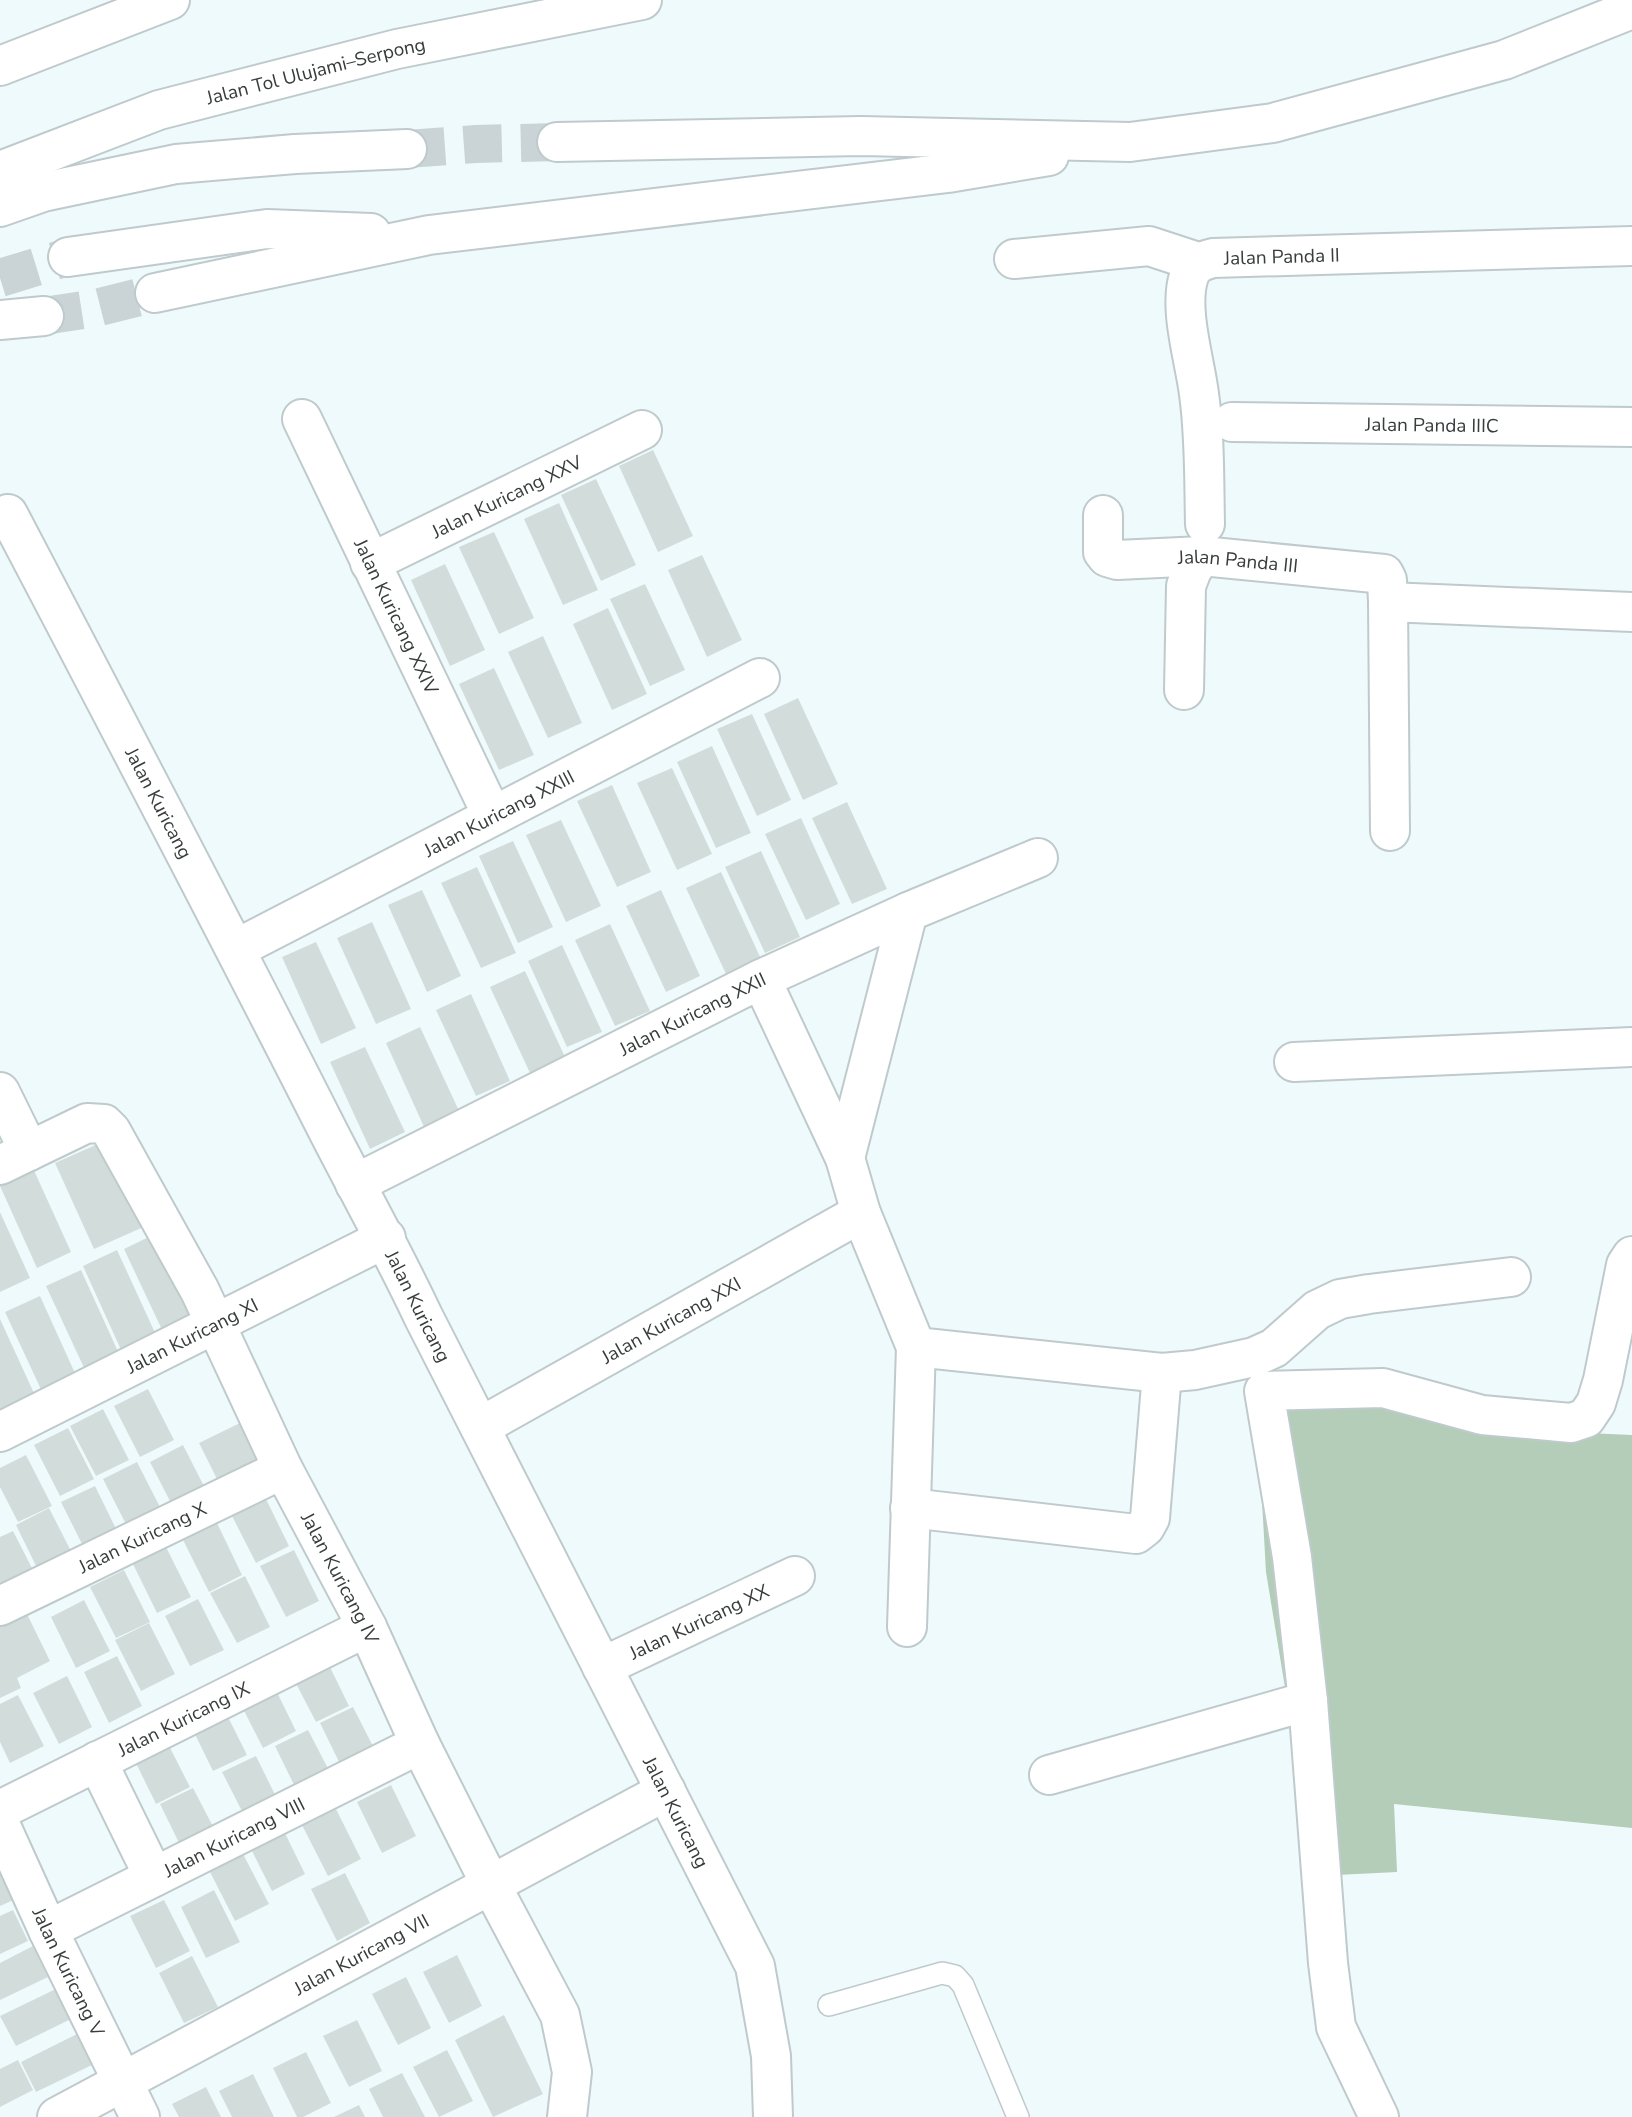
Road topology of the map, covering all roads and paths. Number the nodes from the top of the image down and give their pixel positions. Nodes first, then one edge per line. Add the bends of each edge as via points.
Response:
1 (170, 0) edge
2 (642, 0) edge
3 (1632, 9) edge
4 (0, 66) edge
5 (557, 142) tunnel mouth
6 (1130, 142) junction
7 (407, 149) tunnel mouth
8 (0, 171) edge
9 (0, 207) edge
10 (429, 235) junction
11 (1632, 246) edge
12 (68, 257) tunnel mouth
13 (1014, 259) dead end
14 (1198, 262) junction
15 (155, 293) tunnel mouth
16 (44, 316) tunnel mouth
17 (0, 320) edge
18 (302, 419) dead end
19 (1232, 422) dead end
20 (1632, 427) edge
21 (642, 430) dead end
22 (8, 514) dead end
23 (1103, 515) dead end
24 (1203, 540) junction
25 (370, 563) junction
26 (1388, 602) junction
27 (1632, 612) edge
28 (760, 678) dead end
29 (1184, 690) dead end
30 (492, 815) junction
31 (1390, 831) dead end
32 (1038, 858) dead end
33 (908, 912) junction
34 (236, 949) junction
35 (761, 979) junction
36 (1632, 1047) edge
37 (1294, 1062) dead end
38 (0, 1092) edge
39 (15, 1158) edge
40 (845, 1158) junction
41 (355, 1184) junction
42 (861, 1213) junction
43 (386, 1238) junction
44 (1632, 1256) edge
45 (1511, 1277) dead end
46 (215, 1324) junction
47 (916, 1346) junction
48 (1162, 1373) junction
49 (480, 1427) junction
50 (0, 1432) edge
51 (283, 1469) junction
52 (911, 1508) junction
53 (794, 1576) dead end
54 (0, 1606) edge
55 (367, 1627) junction
56 (907, 1627) dead end
57 (602, 1667) junction
58 (1308, 1701) junction
59 (420, 1744) junction
60 (97, 1761) junction
61 (1049, 1775) dead end
62 (666, 1791) junction
63 (0, 1810) edge
64 (0, 1824) edge
65 (155, 1877) junction
66 (491, 1885) junction
67 (48, 1930) junction
68 (829, 2005) dead end
69 (122, 2082) junction
70 (57, 2117) edge
71 (140, 2117) edge
72 (567, 2117) edge
73 (773, 2117) edge
74 (1018, 2117) edge
75 (1379, 2117) edge

1 - 4 main road
2 - 8 main road, Jalan Tol Ulujami–Serpong via 397,49 159,110
3 - 6 main road via 1504,61 1273,123
5 - 6 main road via 861,136
6 - 10 main road via 948,173
7 - 9 main road via 176,164 43,192
10 - 12 main road via 267,229
10 - 15 main road
11 - 14 main road, Jalan Panda II
13 - 14 main road via 1149,247
14 - 24 main road, Jalan Panda II via 1189,275 1186,294 1199,394
16 - 17 main road
18 - 25 main road, Jalan Kuricang XXIV
19 - 20 main road, Jalan Panda IIIC
21 - 25 main road, Jalan Kuricang XXV
22 - 34 main road, Jalan Kuricang
23 - 24 main road, Jalan Panda III via 1103,552 1107,557 1135,560
24 - 26 main road, Jalan Panda III via 1384,574
24 - 29 main road via 1186,586
25 - 30 main road, Jalan Kuricang XXIV
26 - 27 main road
26 - 31 main road, Jalan Panda III
28 - 30 main road, Jalan Kuricang XXIII
30 - 34 main road, Jalan Kuricang XXIII
32 - 33 main road, Jalan Kuricang XXII
33 - 35 main road, Jalan Kuricang XXII
33 - 40 main road
34 - 41 main road, Jalan Kuricang
35 - 40 main road
35 - 41 main road, Jalan Kuricang XXII
36 - 37 main road
38 - 39 main road
39 - 46 main road, Jalan Kuricang IV via 87,1123 104,1124
40 - 42 main road
41 - 43 main road, Jalan Kuricang
42 - 47 main road
42 - 49 main road, Jalan Kuricang XXI
43 - 46 main road, Jalan Kuricang XI
43 - 49 main road, Jalan Kuricang
44 - 58 main road via 1626,1265 1596,1403 1586,1418 1571,1423 1482,1415 1382,1388 1264,1391 1292,1556
45 - 48 main road via 1340,1299 1317,1310 1274,1348 1255,1357
46 - 50 main road, Jalan Kuricang XI
46 - 51 main road, Jalan Kuricang IV
47 - 48 main road
47 - 52 main road
48 - 52 main road via 1150,1518 1136,1534
49 - 57 main road, Jalan Kuricang
51 - 54 main road, Jalan Kuricang X
51 - 55 main road, Jalan Kuricang IV
52 - 56 main road
53 - 57 main road, Jalan Kuricang XX
55 - 59 main road, Jalan Kuricang IV
55 - 60 main road, Jalan Kuricang IX
57 - 62 main road, Jalan Kuricang
58 - 61 main road
58 - 75 main road via 1336,2027
59 - 65 main road, Jalan Kuricang VIII
59 - 66 main road, Jalan Kuricang IV
60 - 63 main road, Jalan Kuricang IX
60 - 65 main road
62 - 66 main road, Jalan Kuricang VII
62 - 73 main road, Jalan Kuricang via 755,1966 771,2056
64 - 67 main road, Jalan Kuricang V
65 - 67 main road, Jalan Kuricang VIII
66 - 69 main road, Jalan Kuricang VII
66 - 72 main road, Jalan Kuricang IV via 560,2015 572,2073
67 - 69 main road, Jalan Kuricang V
68 - 74 lane via 942,1973 955,1976 964,1985
69 - 70 main road, Jalan Kuricang VII
69 - 71 main road, Jalan Kuricang V

